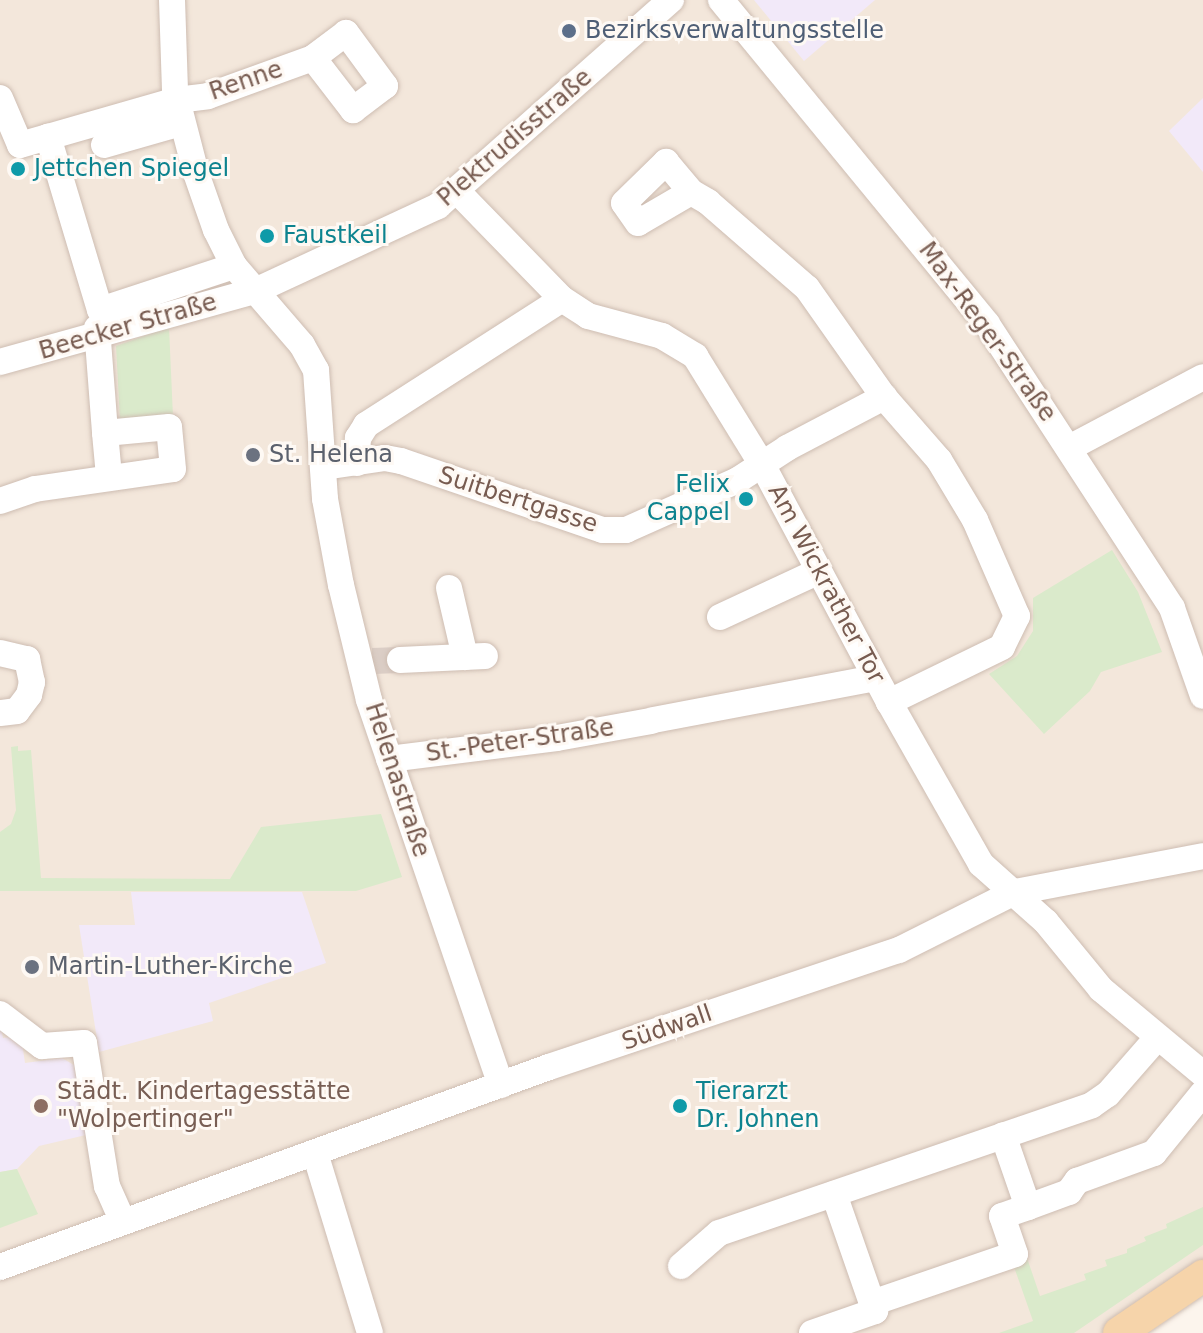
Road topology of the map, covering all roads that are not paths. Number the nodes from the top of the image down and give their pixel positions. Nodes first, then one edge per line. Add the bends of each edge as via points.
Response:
1 (172, 0) edge
2 (671, 0) edge
3 (721, 0) edge
4 (313, 58) dead end
5 (0, 98) edge
6 (179, 112) junction
7 (48, 137) junction
8 (104, 145) dead end
9 (457, 191) junction
10 (691, 192) dead end
11 (234, 266) junction
12 (255, 291) junction
13 (562, 299) junction
14 (97, 333) junction
15 (0, 362) edge
16 (1203, 377) edge
17 (884, 397) junction
18 (105, 433) junction
19 (1071, 447) junction
20 (357, 463) junction
21 (763, 466) junction
22 (324, 467) junction
23 (109, 476) junction
24 (0, 501) edge
25 (819, 571) junction
26 (449, 588) dead end
27 (720, 617) dead end
28 (0, 653) edge
29 (400, 660) tunnel mouth
30 (875, 678) junction
31 (1203, 696) edge
32 (889, 702) junction
33 (0, 713) edge
34 (389, 759) junction
35 (1203, 856) edge
36 (1015, 892) junction
37 (0, 1014) edge
38 (1157, 1038) junction
39 (1203, 1074) edge
40 (501, 1085) junction
41 (1203, 1093) edge
42 (1003, 1135) junction
43 (315, 1153) junction
44 (834, 1194) junction
45 (1028, 1207) junction
46 (123, 1222) junction
47 (681, 1266) dead end
48 (0, 1267) edge
49 (1203, 1276) edge
50 (872, 1303) junction
51 (370, 1333) edge
52 (812, 1333) edge
53 (1119, 1333) edge

1 - 6 street, Helenastraße
2 - 9 street, Plektrudisstraße
3 - 19 street, Max-Reger-Straße via 987,324
4 - 6 street, Renne via 208,96
5 - 7 street via 20,145
6 - 7 street
6 - 8 street
6 - 11 street, Helenastraße via 216,230
7 - 11 street via 100,310
9 - 12 street, Plektrudisstraße via 438,206
9 - 13 street, Am Wickrather Tor
10 - 17 street, Am Wickrather Tor via 807,288
11 - 12 street, Helenastraße
12 - 14 street, Beecker Straße
12 - 22 street, Helenastraße via 302,345 316,370
13 - 20 street via 366,425 358,438
13 - 21 street, Am Wickrather Tor via 588,316 662,336 687,349
14 - 15 street, Beecker Straße
14 - 18 street
16 - 19 street
17 - 21 street, Am Wickrather Tor
17 - 32 street, Am Wickrather Tor via 939,460 975,520 1017,616 1002,647
18 - 23 street
18 - 23 street via 169,427 173,469
19 - 31 street, Max-Reger-Straße via 1172,608
20 - 21 street, Suitbertgasse via 401,461 603,530 647,523
20 - 22 street, Suitbertgasse
21 - 25 street, Am Wickrather Tor
22 - 34 street, Helenastraße via 333,542
23 - 24 street
25 - 27 street
25 - 30 street, Am Wickrather Tor
26 - 29 street via 475,657
28 - 33 street via 27,659 32,682 17,711
30 - 32 street, Am Wickrather Tor
30 - 34 street, St.-Peter-Straße via 557,738
32 - 36 street, Am Wickrather Tor via 981,864
34 - 40 street, Helenastraße
35 - 36 street, Südwall
36 - 38 street, Am Wickrather Tor via 1101,989
36 - 40 street, Südwall via 899,950
37 - 46 street via 42,1046 84,1043 107,1186
38 - 39 street, Am Wickrather Tor
38 - 42 street via 1092,1105
40 - 43 street, Südwall
41 - 45 street via 1154,1153 1077,1181 1069,1192
42 - 44 street
42 - 45 street
43 - 46 street, Südwall
43 - 51 street
44 - 47 street via 719,1233
44 - 50 street
45 - 50 street via 1002,1216 1015,1254
46 - 48 street, Südwall
49 - 53 main road
50 - 52 street via 875,1311

